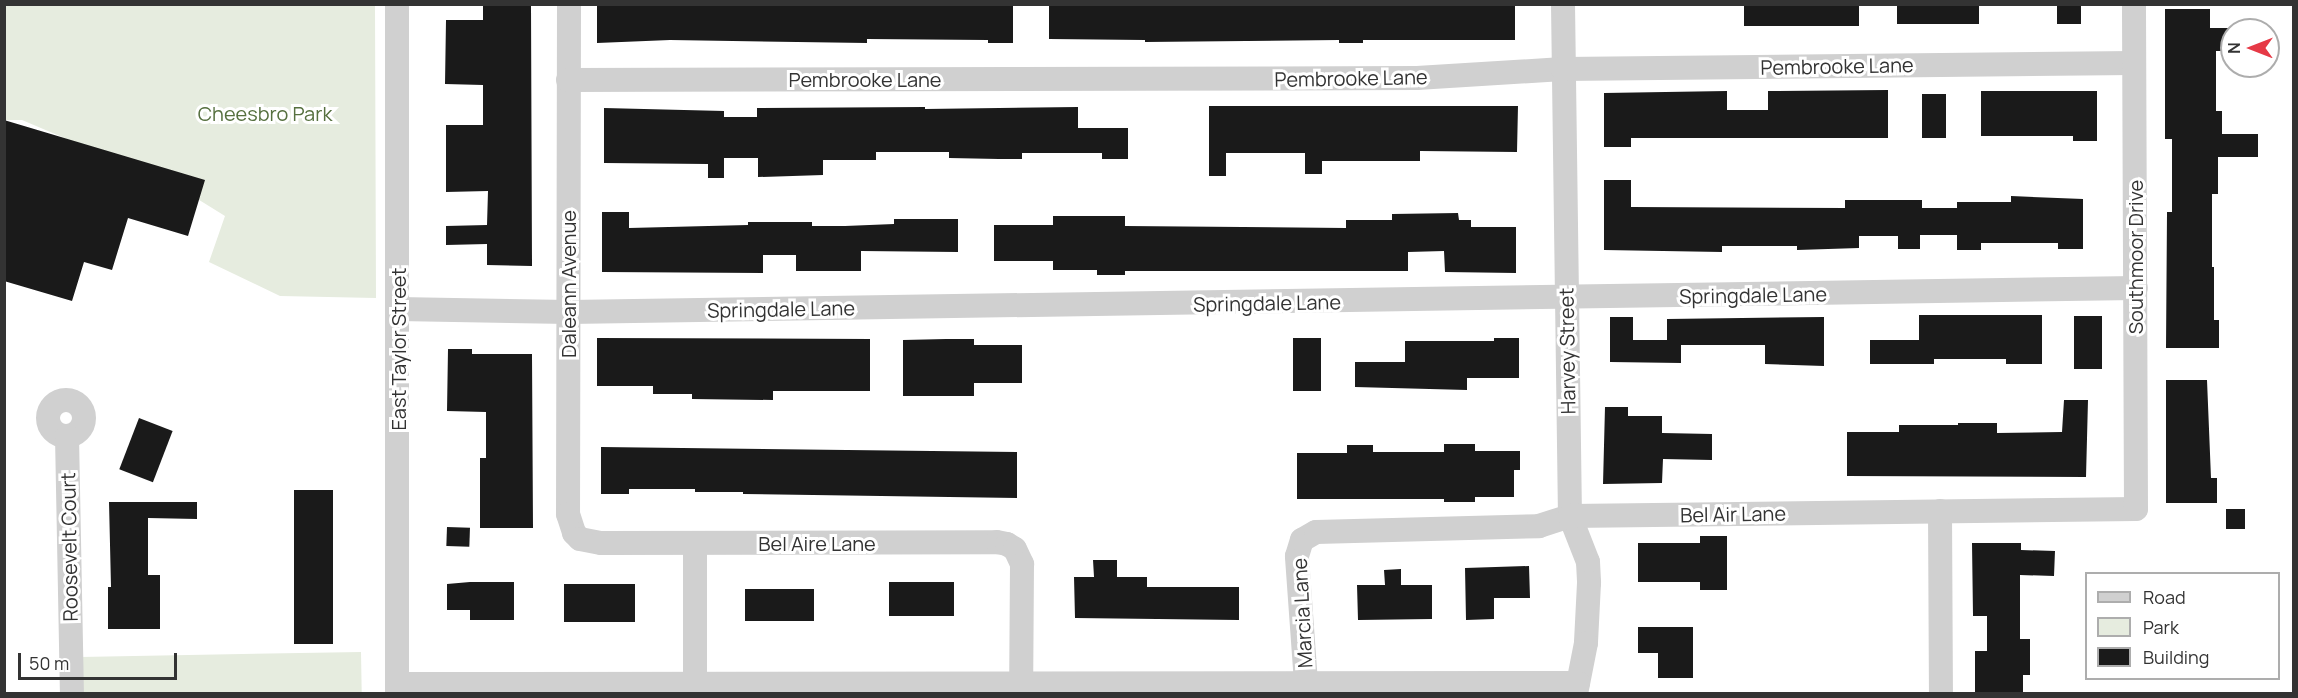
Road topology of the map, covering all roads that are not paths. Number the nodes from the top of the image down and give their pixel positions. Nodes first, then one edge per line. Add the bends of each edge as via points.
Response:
1 (397, 4) edge
2 (569, 4) edge
3 (1563, 4) edge
4 (2134, 4) edge
5 (2134, 63) junction
6 (1563, 69) junction
7 (568, 80) junction
8 (2136, 288) junction
9 (1566, 298) junction
10 (398, 309) junction
11 (569, 312) junction
12 (67, 436) dead end
13 (2136, 508) joint
14 (1940, 512) junction
15 (1570, 516) junction
16 (1332, 531) joint
17 (601, 543) joint
18 (695, 543) junction
19 (695, 682) junction
20 (1306, 683) junction
21 (1577, 688) edge
22 (397, 689) edge
23 (1021, 689) edge
24 (72, 693) edge
25 (1941, 693) edge

1 - 10 street, East Taylor Street
2 - 7 street, Daleann Avenue
3 - 6 street, Harvey Street
4 - 5 street, Southmoor Drive
5 - 6 street, Pembrooke Lane
5 - 8 street, Southmoor Drive
6 - 7 street, Pembrooke Lane via 1418,78
6 - 9 street, Harvey Street
7 - 11 street, Daleann Avenue
8 - 9 street, Springdale Lane
8 - 13 street, Southmoor Drive
9 - 11 street, Springdale Lane
9 - 15 street, Harvey Street
10 - 11 street, Springdale Lane
10 - 22 street, East Taylor Street
11 - 17 street, Daleann Avenue via 568,514 580,539
12 - 24 street, Roosevelt Court
13 - 14 street, Bel Air Lane
14 - 15 street, Bel Air Lane
14 - 25 street
15 - 16 street, Bel Air Lane via 1539,526
15 - 21 street, Harvey Street via 1588,562 1590,583 1586,643
16 - 20 street, Marcia Lane via 1307,535 1297,556
17 - 18 street, Bel Aire Lane
18 - 19 street
18 - 23 street, Bel Aire Lane via 998,542 1015,549 1022,564
19 - 22 street
19 - 23 street
20 - 21 street
20 - 23 street

